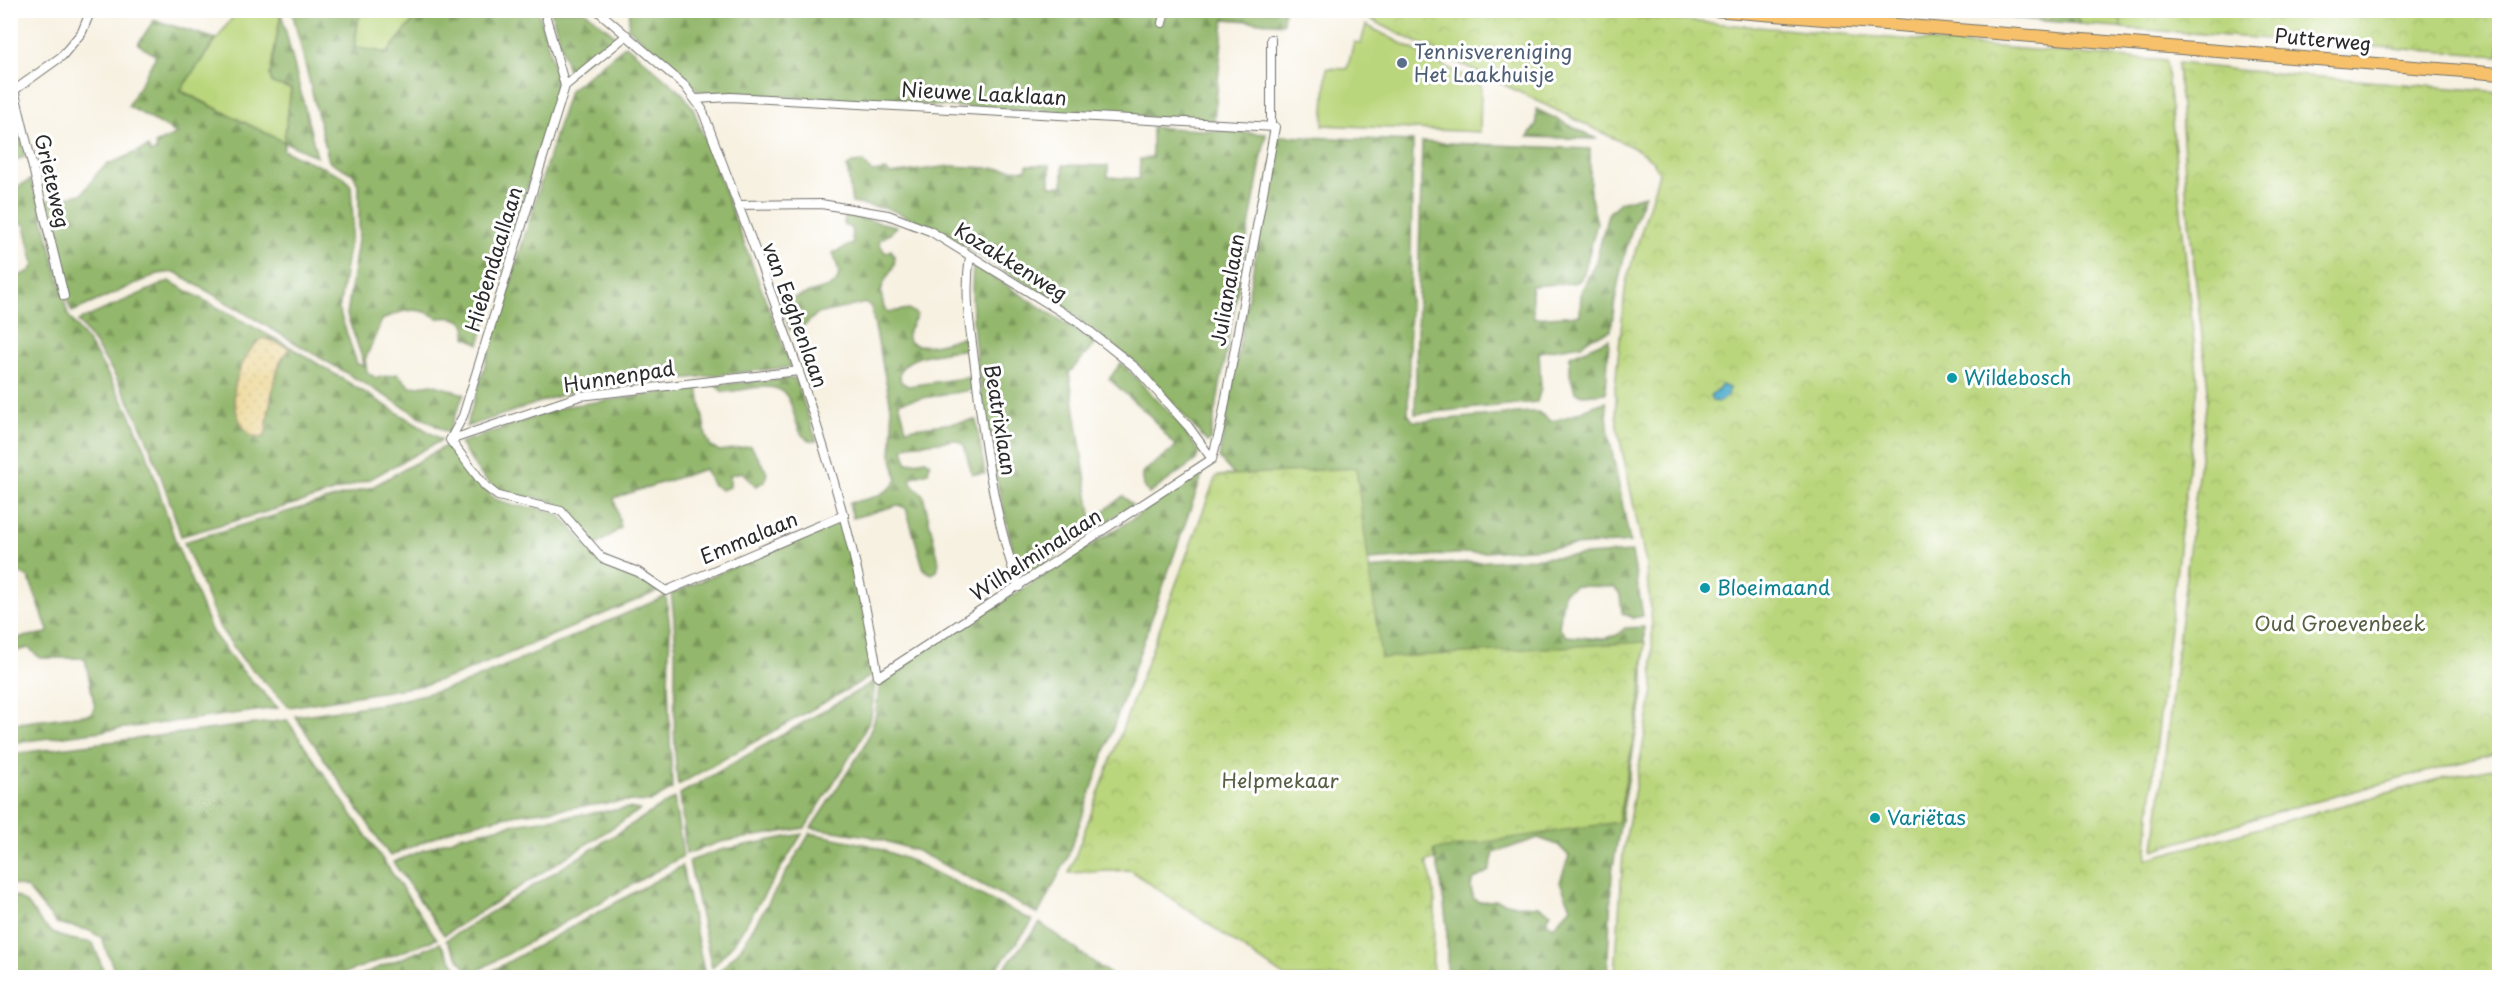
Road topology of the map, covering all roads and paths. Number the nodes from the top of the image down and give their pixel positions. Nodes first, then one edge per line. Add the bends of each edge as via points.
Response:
1 (91, 10) edge
2 (544, 10) edge
3 (597, 10) edge
4 (1165, 10) edge
5 (1713, 10) edge
6 (1162, 23) dead end
7 (627, 35) junction
8 (1271, 39) dead end
9 (10, 73) edge
10 (2499, 74) edge
11 (565, 86) junction
12 (12, 91) edge
13 (696, 99) junction
14 (1273, 126) junction
15 (738, 205) junction
16 (970, 256) junction
17 (64, 296) dead end
18 (799, 371) junction
19 (450, 440) junction
20 (1212, 459) junction
21 (844, 515) junction
22 (1018, 586) junction
23 (878, 677) joint

1 - 12 street via 82,32 62,56
2 - 11 street
3 - 7 street, van Eeghenlaan
4 - 6 street
5 - 10 main road, Putterweg
7 - 11 street
7 - 13 street, van Eeghenlaan
8 - 14 street
9 - 12 street, Grieteweg
11 - 19 street, Hiebendaallaan via 463,416
12 - 17 street, Grieteweg
13 - 14 street, Nieuwe Laaklaan via 731,97
13 - 15 street, van Eeghenlaan
14 - 20 street, Julianalaan
15 - 16 street, Kozakkenweg via 821,204 888,215 930,231
15 - 18 street, van Eeghenlaan
16 - 20 street, Kozakkenweg via 1078,322 1136,368
16 - 22 street, Beatrixlaan via 965,285 979,401 994,489
18 - 19 street, Hunnenpad via 580,396
18 - 21 street, van Eeghenlaan
19 - 21 street, Emmalaan via 484,486 498,496 561,511 602,558 638,572 666,591
20 - 22 street, Wilhelminalaan
21 - 23 street, van Eeghenlaan
22 - 23 street, Wilhelminalaan

